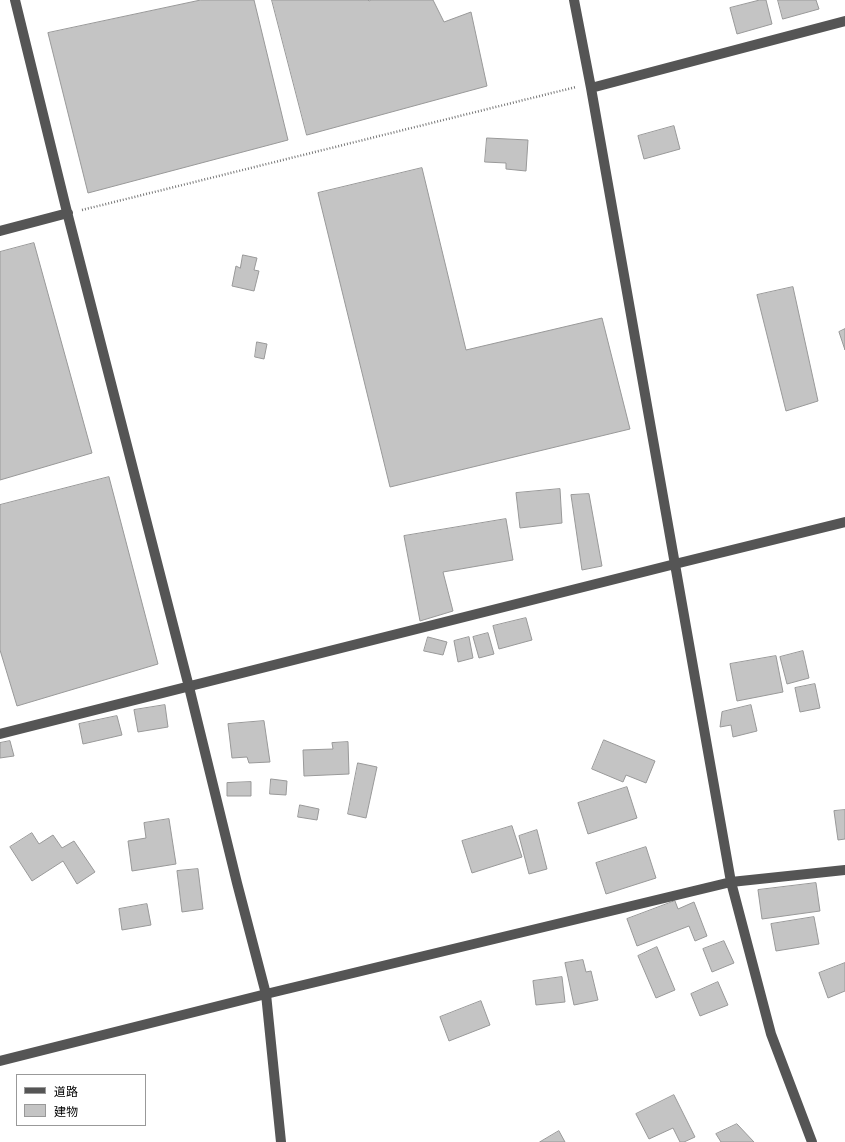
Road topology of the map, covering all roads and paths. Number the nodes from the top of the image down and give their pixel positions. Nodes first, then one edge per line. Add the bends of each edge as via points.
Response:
1 (15, 0) edge
2 (574, 0) edge
3 (845, 21) edge
4 (590, 86) junction
5 (68, 213) junction
6 (0, 231) edge
7 (845, 522) edge
8 (674, 564) junction
9 (189, 687) junction
10 (0, 734) edge
11 (845, 870) edge
12 (731, 882) junction
13 (266, 994) junction
14 (0, 1061) edge
15 (281, 1142) edge
16 (812, 1142) edge

1 - 5 street
2 - 4 street
3 - 4 street
4 - 5 path
4 - 8 street
5 - 6 street
5 - 9 street
7 - 8 street
8 - 9 street
8 - 12 street
9 - 10 street
9 - 13 street
11 - 12 street
12 - 13 street
12 - 16 street via 771,1034
13 - 14 street
13 - 15 street

